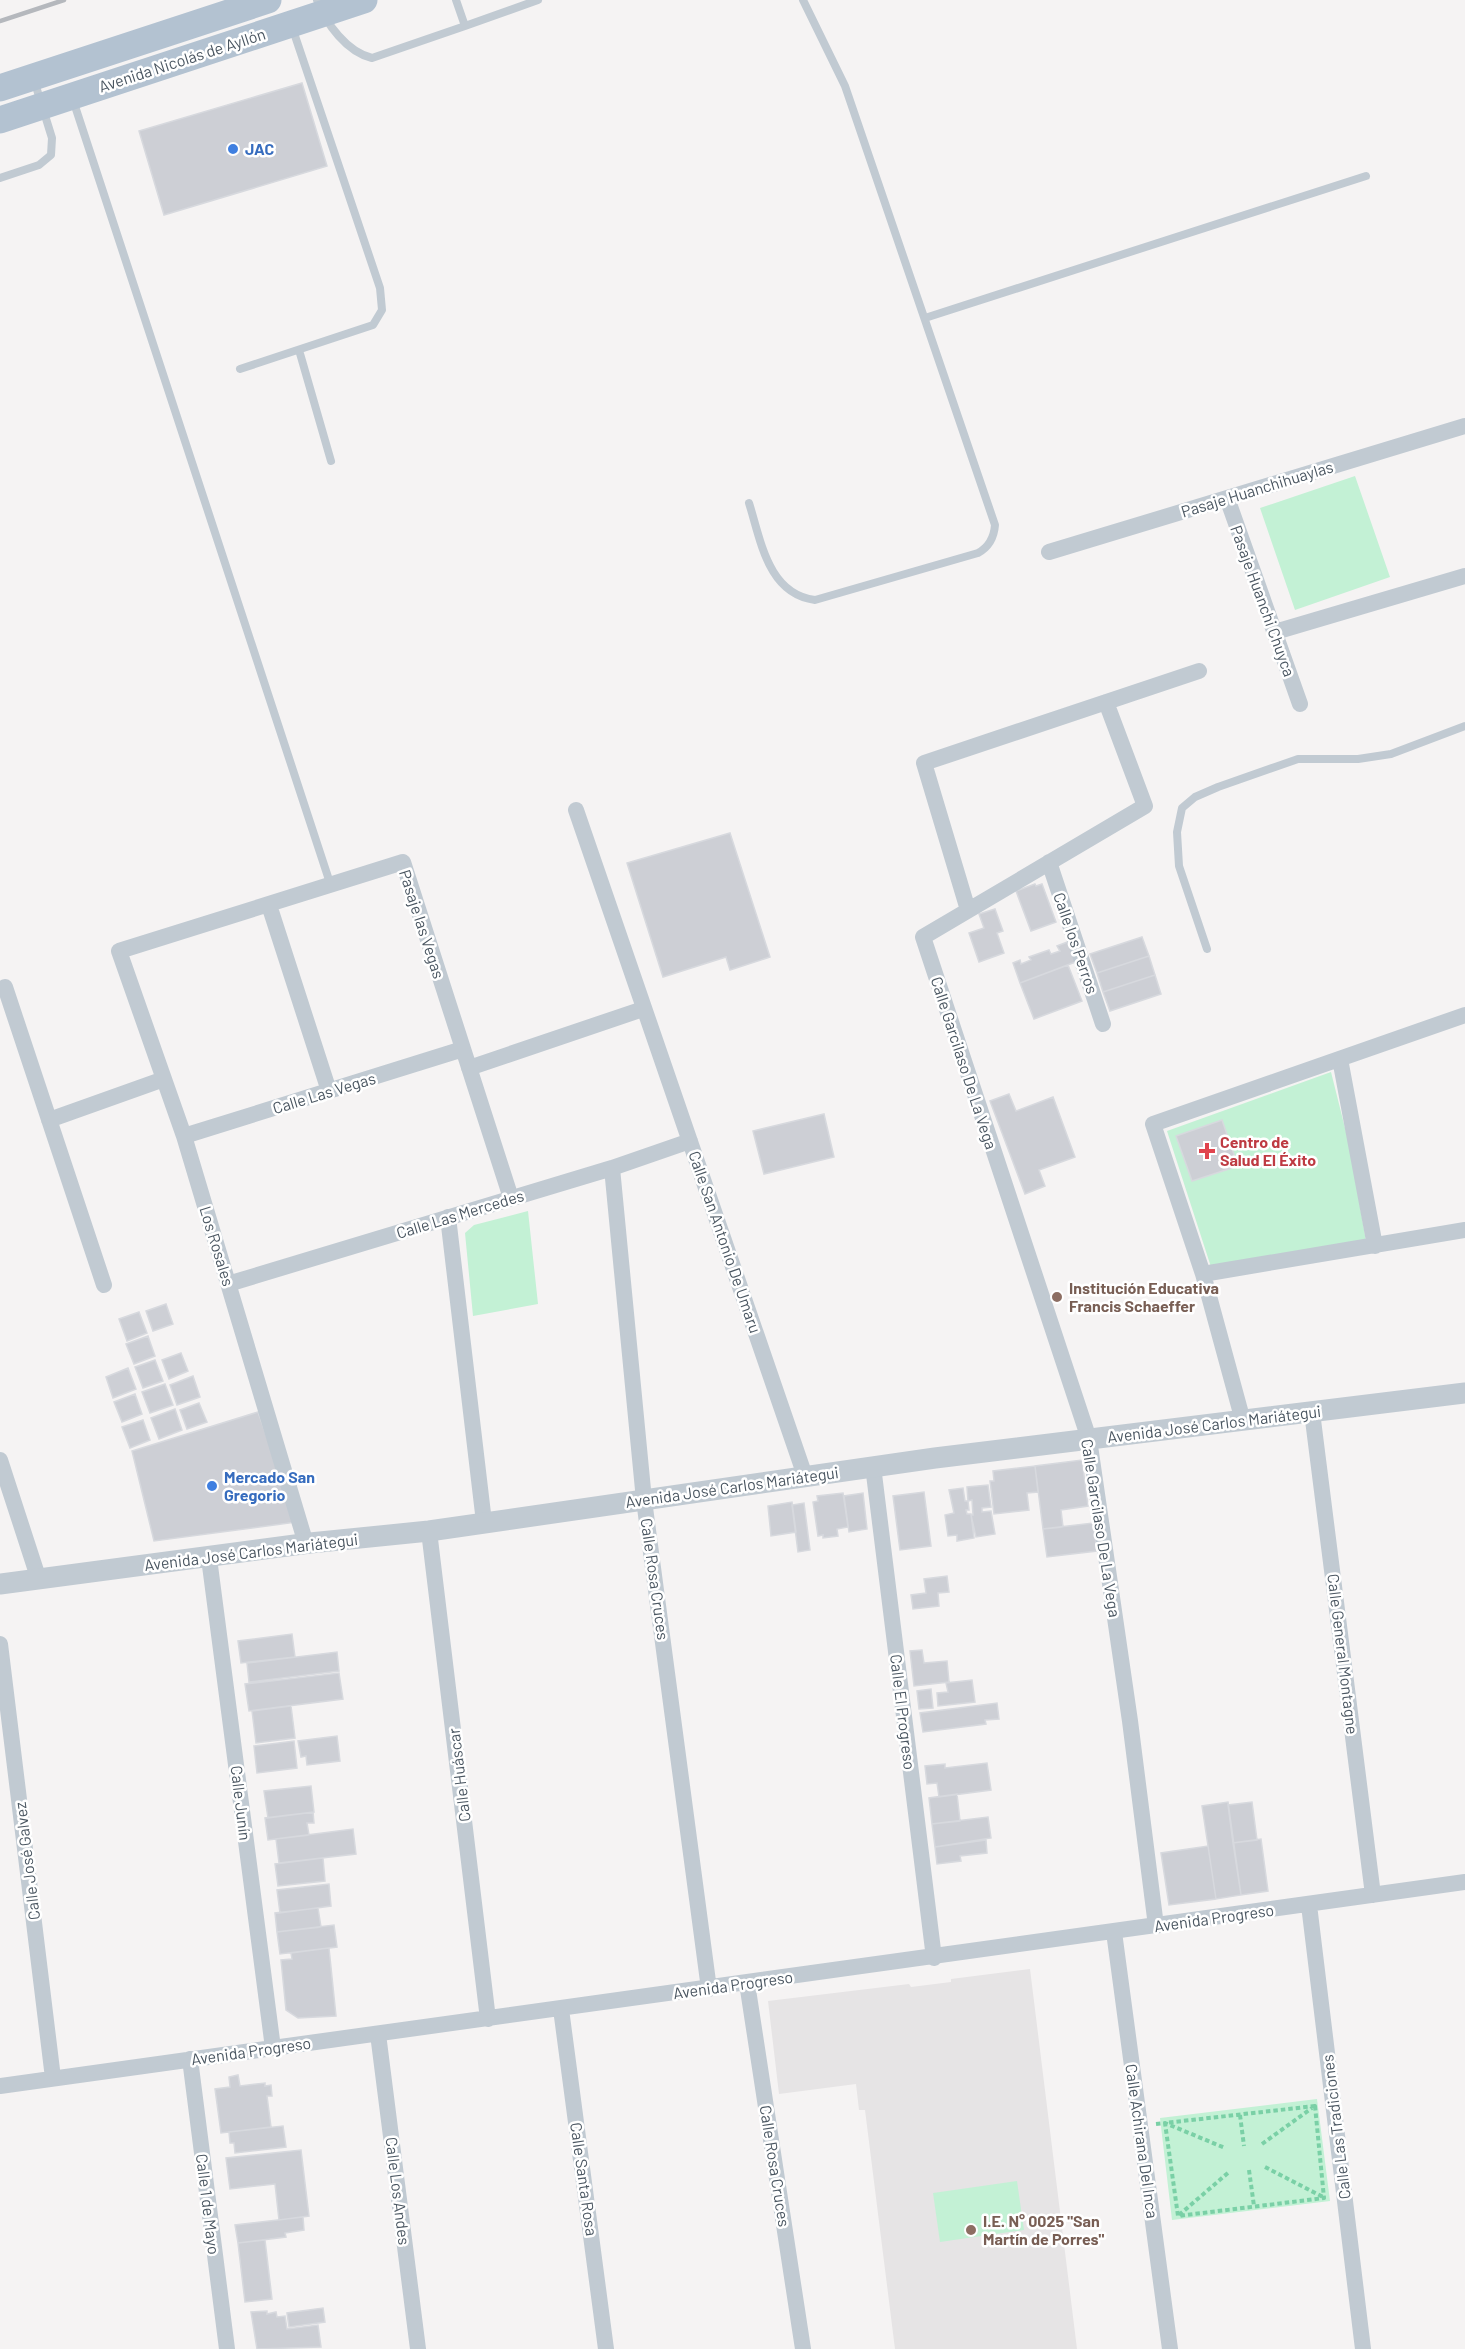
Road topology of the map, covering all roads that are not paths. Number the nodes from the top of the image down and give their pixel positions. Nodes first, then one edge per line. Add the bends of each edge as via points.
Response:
1 (268, 0) edge
2 (364, 0) edge
3 (456, 0) edge
4 (538, 0) edge
5 (803, 0) edge
6 (320, 7) edge
7 (291, 24) junction
8 (465, 26) junction
9 (33, 77) junction
10 (0, 88) edge
11 (71, 96) junction
12 (42, 106) junction
13 (0, 120) edge
14 (1366, 176) dead end
15 (0, 178) edge
16 (925, 318) junction
17 (299, 350) junction
18 (240, 369) dead end
19 (1465, 426) edge
20 (331, 461) dead end
21 (1227, 498) junction
22 (749, 503) dead end
23 (1049, 552) dead end
24 (1465, 576) edge
25 (1275, 632) junction
26 (1199, 671) dead end
27 (1106, 702) junction
28 (1300, 704) dead end
29 (1465, 726) edge
30 (576, 810) dead end
31 (1049, 862) junction
32 (331, 886) junction
33 (269, 905) junction
34 (968, 910) junction
35 (1207, 949) dead end
36 (119, 951) joint
37 (5, 987) dead end
38 (643, 1009) junction
39 (1465, 1015) edge
40 (1103, 1024) dead end
41 (463, 1049) junction
42 (1340, 1059) junction
43 (469, 1068) junction
44 (164, 1079) junction
45 (329, 1091) junction
46 (49, 1120) junction
47 (184, 1136) junction
48 (690, 1141) junction
49 (612, 1168) junction
50 (511, 1198) junction
51 (448, 1217) junction
52 (1465, 1230) edge
53 (1376, 1246) junction
54 (1203, 1274) junction
55 (228, 1284) junction
56 (104, 1286) dead end
57 (1465, 1393) edge
58 (1312, 1412) junction
59 (1243, 1421) junction
60 (1089, 1439) junction
61 (0, 1460) edge
62 (873, 1466) junction
63 (805, 1476) junction
64 (645, 1500) junction
65 (484, 1522) junction
66 (429, 1531) junction
67 (306, 1544) junction
68 (209, 1558) junction
69 (39, 1580) junction
70 (0, 1584) edge
71 (0, 1644) edge
72 (1465, 1882) edge
73 (1373, 1895) junction
74 (1309, 1905) junction
75 (1156, 1926) junction
76 (1114, 1932) junction
77 (934, 1958) junction
78 (747, 1983) junction
79 (709, 1989) junction
80 (561, 2009) junction
81 (488, 2019) junction
82 (378, 2034) junction
83 (273, 2048) junction
84 (190, 2060) junction
85 (53, 2078) junction
86 (0, 2086) edge
87 (227, 2349) edge
88 (418, 2349) edge
89 (606, 2349) edge
90 (803, 2349) edge
91 (1170, 2349) edge
92 (1363, 2349) edge

1 - 9 main road, Avenida Nicolás de Ayllón
2 - 6 main road, Avenida Nicolás de Ayllón
3 - 8 lane
4 - 8 lane
5 - 16 lane via 845,86
6 - 7 main road, Avenida Nicolás de Ayllón
6 - 8 lane via 349,47 372,58
7 - 11 main road, Avenida Nicolás de Ayllón
7 - 17 lane via 380,288 382,310 373,325
9 - 10 main road, Avenida Nicolás de Ayllón
9 - 12 lane
11 - 12 main road, Avenida Nicolás de Ayllón
11 - 32 lane
12 - 13 main road, Avenida Nicolás de Ayllón
12 - 15 lane via 52,138 51,155 39,165
14 - 16 lane
16 - 22 lane via 995,525 993,538 985,549 815,600 804,598 776,580
17 - 18 lane
17 - 20 lane
19 - 21 street, Pasaje Huanchihuaylas
21 - 23 street, Pasaje Huanchihuaylas
21 - 25 street, Pasaje Huanchi Chuyca
24 - 25 street
25 - 28 street, Pasaje Huanchi Chuyca
26 - 27 street
27 - 31 street via 1145,806
27 - 34 street via 924,763
29 - 35 lane via 1390,754 1358,759 1298,759 1218,787 1182,808 1177,832 1179,866
30 - 38 street, Calle San Antonio De Umaru
31 - 34 street
31 - 40 street, Calle los Perros
32 - 33 street, Pasaje las Vegas
32 - 41 street, Pasaje las Vegas via 403,862
33 - 36 street, Pasaje las Vegas
33 - 45 street
34 - 60 street, Calle Garcilaso De La Vega via 922,937
36 - 44 street, Los Rosales
37 - 46 street
38 - 43 street
38 - 48 street, Calle San Antonio De Umaru
39 - 42 street
41 - 43 street, Pasaje las Vegas
41 - 45 street, Calle Las Vegas
42 - 53 street
42 - 54 street via 1153,1124
43 - 50 street, Pasaje las Vegas
44 - 46 street
44 - 47 street, Los Rosales
45 - 47 street, Calle Las Vegas
46 - 56 street
47 - 55 street, Los Rosales
48 - 49 street, Calle Las Mercedes
48 - 63 street, Calle San Antonio De Umaru
49 - 50 street, Calle Las Mercedes
49 - 64 street, Calle Rosa Cruces
50 - 51 street, Calle Las Mercedes
51 - 55 street, Calle Las Mercedes
51 - 65 street
52 - 53 street
53 - 54 street
54 - 59 street
55 - 67 street, Los Rosales
57 - 58 street, Avenida José Carlos Mariátegui
58 - 59 street, Avenida José Carlos Mariátegui
58 - 73 street, Calle General Montagne
59 - 60 street, Avenida José Carlos Mariátegui
60 - 62 street, Avenida José Carlos Mariátegui
60 - 75 street, Calle Garcilaso De La Vega
61 - 69 street
62 - 63 street, Avenida José Carlos Mariátegui
62 - 77 street, Calle El Progreso
63 - 64 street, Avenida José Carlos Mariátegui
64 - 65 street, Avenida José Carlos Mariátegui
64 - 79 street, Calle Rosa Cruces
65 - 66 street, Avenida José Carlos Mariátegui
66 - 67 street, Avenida José Carlos Mariátegui
66 - 81 street, Calle Huáscar
67 - 68 street, Avenida José Carlos Mariátegui
68 - 69 street, Avenida José Carlos Mariátegui
68 - 83 street, Calle Junín
69 - 70 street, Avenida José Carlos Mariátegui
71 - 85 street, Calle José Galvez
72 - 73 street, Avenida Progreso
73 - 74 street, Avenida Progreso
74 - 75 street, Avenida Progreso
74 - 92 street, Calle Las Tradiciones
75 - 76 street, Avenida Progreso
76 - 77 street, Avenida Progreso
76 - 91 street, Calle Achirana Del Inca
77 - 78 street, Avenida Progreso
78 - 79 street, Avenida Progreso
78 - 90 street, Calle Rosa Cruces
79 - 80 street, Avenida Progreso
80 - 81 street, Avenida Progreso
80 - 89 street, Calle Santa Rosa
81 - 82 street, Avenida Progreso
82 - 83 street, Avenida Progreso
82 - 88 street, Calle Los Andes
83 - 84 street, Avenida Progreso
84 - 85 street, Avenida Progreso
84 - 87 street, Calle 1 de Mayo
85 - 86 street, Avenida Progreso

